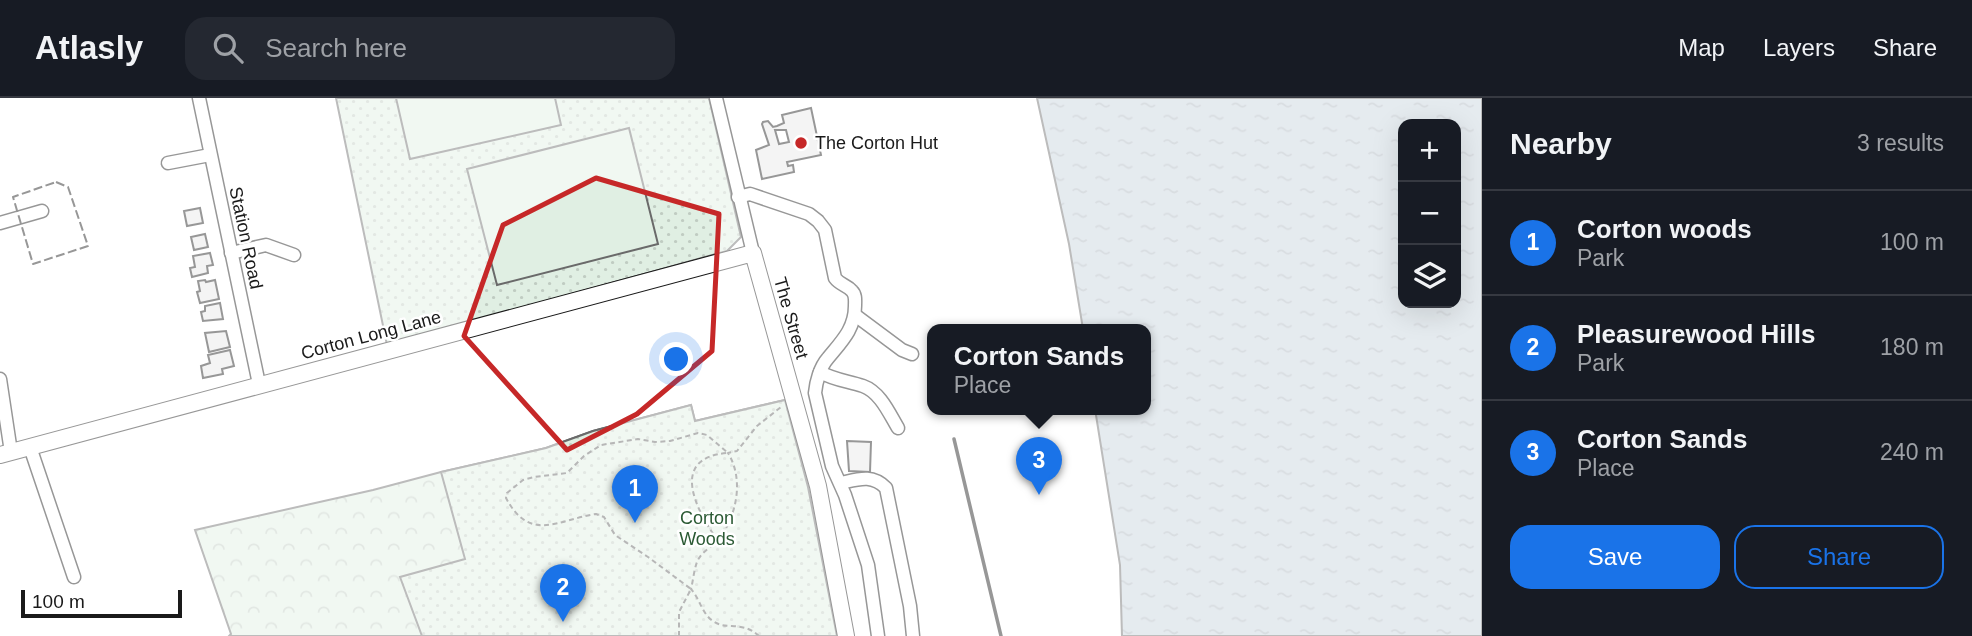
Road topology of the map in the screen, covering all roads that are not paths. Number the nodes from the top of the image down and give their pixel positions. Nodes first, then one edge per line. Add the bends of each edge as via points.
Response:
1 (199, 98) edge
2 (719, 99) edge
3 (210, 155) junction
4 (168, 163) dead end
5 (738, 197) junction
6 (43, 211) dead end
7 (0, 223) edge
8 (231, 253) junction
9 (753, 253) junction
10 (294, 254) dead end
11 (855, 315) junction
12 (912, 354) dead end
13 (820, 372) junction
14 (0, 379) edge
15 (259, 384) junction
16 (898, 428) dead end
17 (30, 447) junction
18 (6, 454) edge
19 (841, 483) junction
20 (75, 577) dead end
21 (846, 636) edge
22 (878, 636) edge
23 (913, 636) edge

1 - 3 street, Station Road
2 - 5 street, The Street
3 - 4 street
3 - 8 street, Station Road
5 - 9 street, The Street
5 - 11 street via 750,194 818,221 825,230 835,278 855,294
6 - 7 street
8 - 10 street via 266,245
8 - 15 street, Station Road
9 - 15 main road, Corton Long Lane
9 - 21 main road, The Street via 818,486
11 - 12 street
11 - 13 street via 844,340
13 - 16 street via 866,387 880,398
13 - 19 street via 815,393 832,466
14 - 18 street
15 - 17 main road, Corton Long Lane
17 - 18 main road, Corton Long Lane
17 - 20 street
19 - 22 street via 868,565
19 - 23 street via 871,478 886,488

